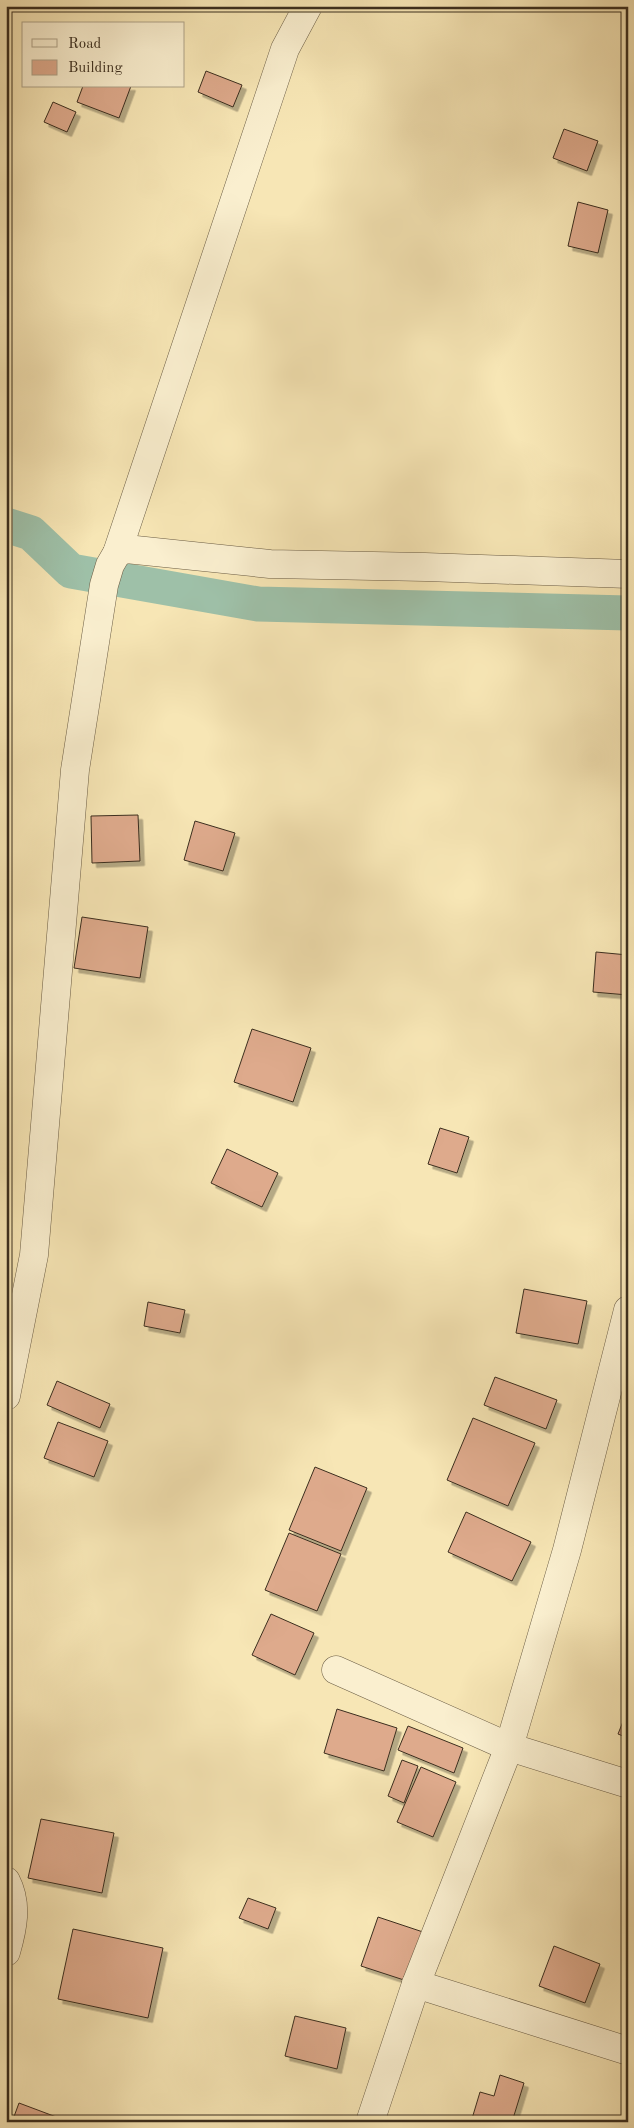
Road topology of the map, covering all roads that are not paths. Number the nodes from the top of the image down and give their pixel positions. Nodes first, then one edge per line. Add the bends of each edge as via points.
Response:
1 (308, 6) edge
2 (123, 543) junction
3 (628, 574) edge
4 (628, 1310) edge
5 (6, 1396) edge
6 (336, 1670) dead end
7 (509, 1747) junction
8 (628, 1784) edge
9 (7, 1884) edge
10 (6, 1952) edge
11 (416, 1984) junction
12 (628, 2051) edge
13 (370, 2122) edge

1 - 2 street via 285,49
2 - 3 street via 155,552 270,564
2 - 5 street via 110,565 104,586 74,770 34,1255
4 - 7 street via 566,1550
6 - 7 street
7 - 8 street
7 - 11 street
9 - 10 street via 15,1906 12,1935
11 - 12 street
11 - 13 street

